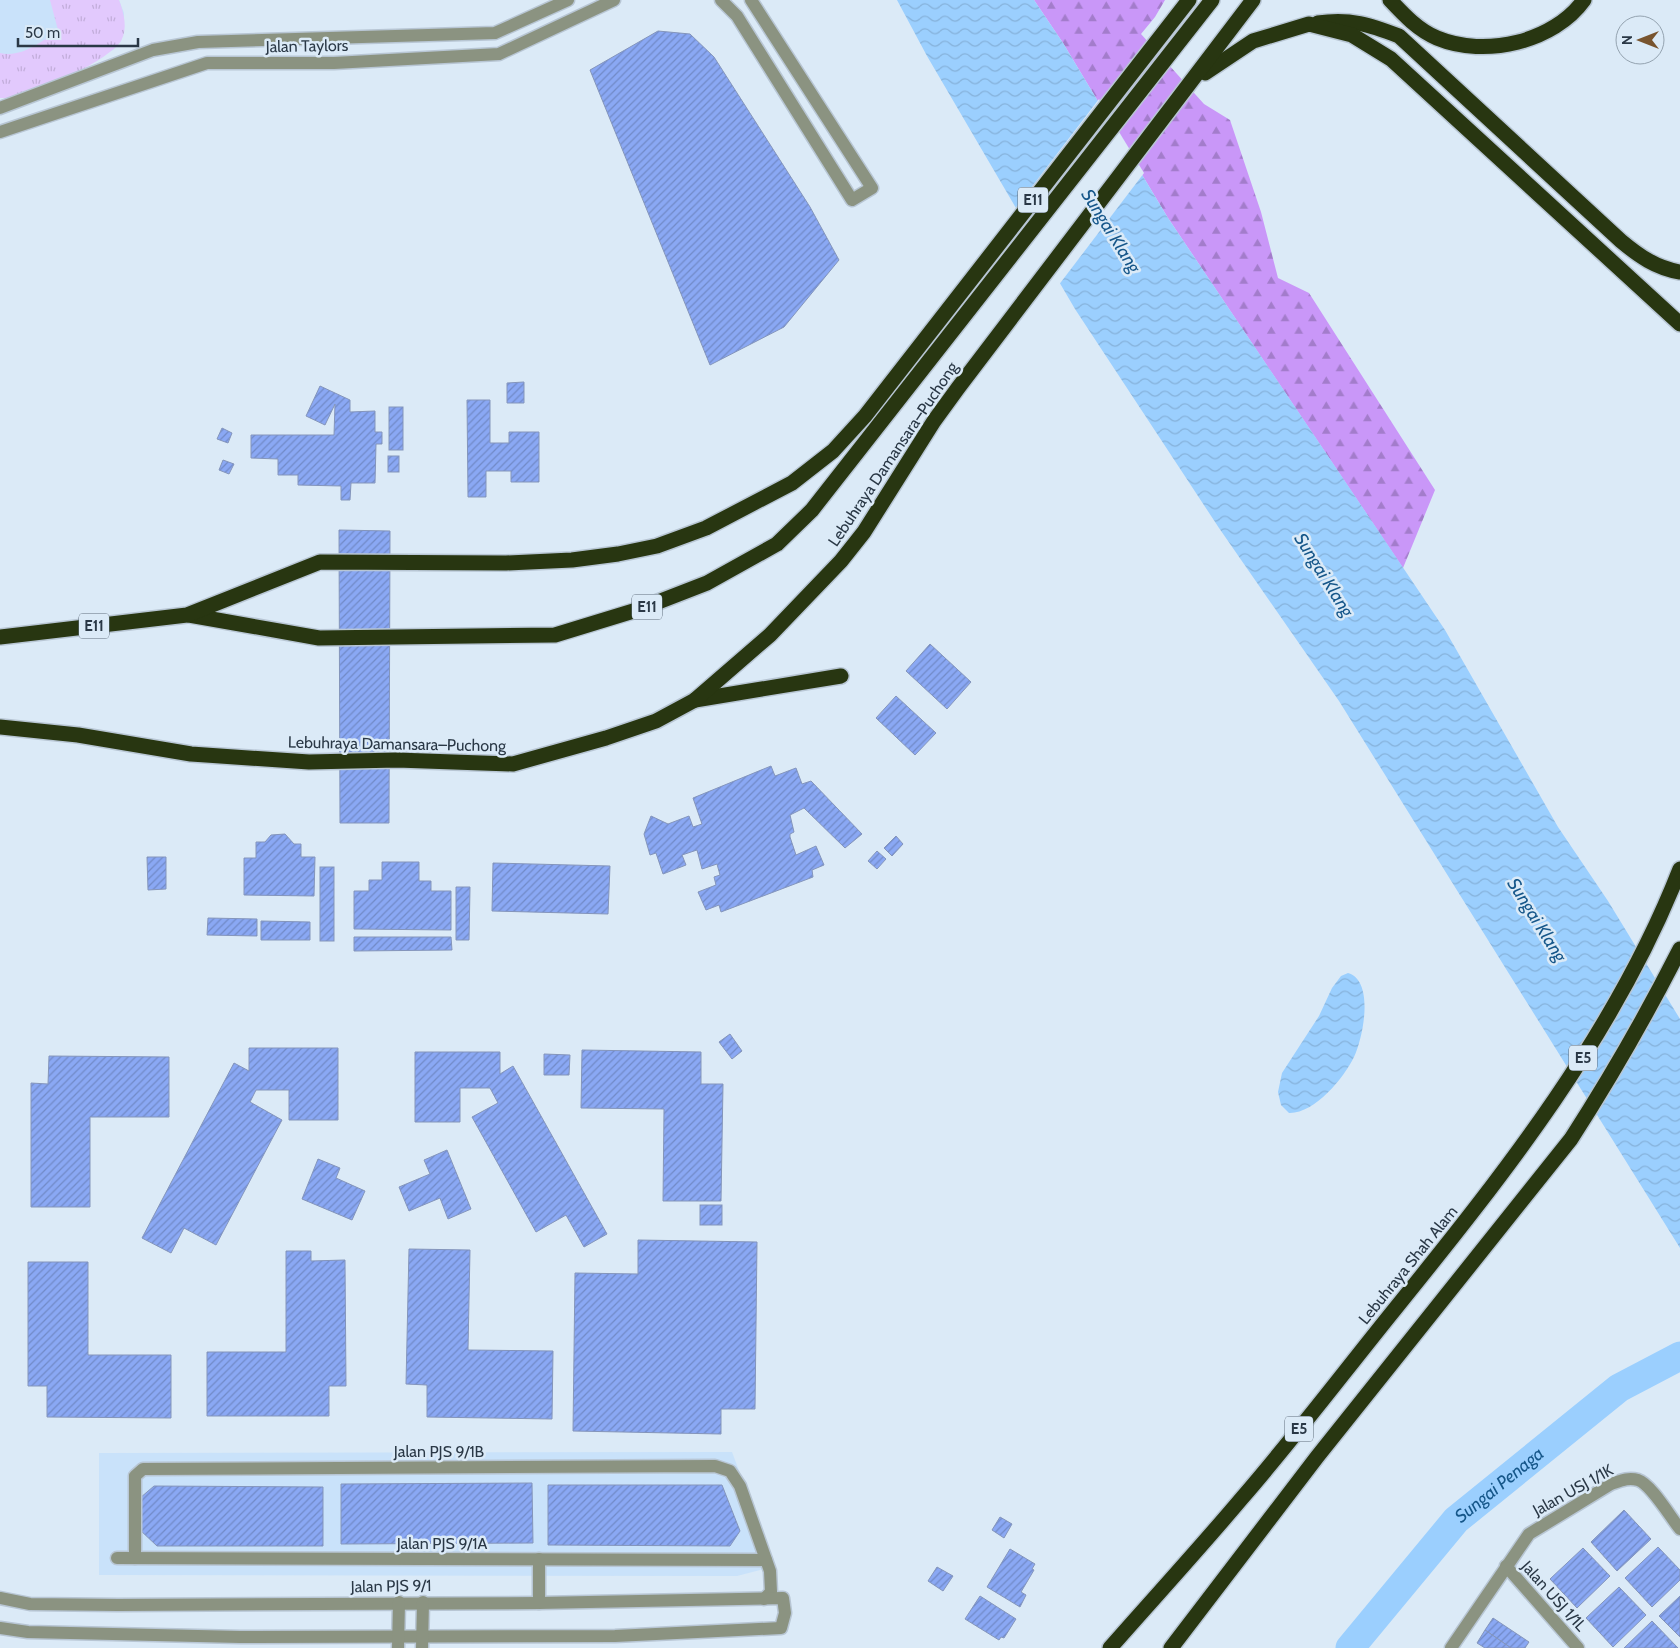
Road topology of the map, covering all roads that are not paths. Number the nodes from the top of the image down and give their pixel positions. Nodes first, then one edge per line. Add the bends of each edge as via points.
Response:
1 (568, 0) edge
2 (614, 0) edge
3 (721, 0) edge
4 (751, 0) edge
5 (1189, 0) edge
6 (1212, 0) edge
7 (1253, 0) edge
8 (1390, 0) edge
9 (1584, 0) edge
10 (1309, 24) junction
11 (1185, 90) junction
12 (0, 108) edge
13 (0, 132) edge
14 (1675, 271) edge
15 (1680, 324) edge
16 (187, 615) junction
17 (0, 637) edge
18 (841, 676) dead end
19 (695, 700) junction
20 (0, 727) edge
21 (1680, 869) edge
22 (1680, 949) edge
23 (1680, 1529) edge
24 (117, 1558) dead end
25 (134, 1558) junction
26 (538, 1559) junction
27 (766, 1560) junction
28 (1506, 1566) junction
29 (0, 1598) edge
30 (764, 1599) junction
31 (399, 1602) junction
32 (423, 1602) junction
33 (539, 1603) junction
34 (0, 1628) edge
35 (398, 1642) edge
36 (422, 1642) edge
37 (1110, 1648) edge
38 (1172, 1648) edge
39 (1452, 1648) edge
40 (1578, 1648) edge

1 - 12 street, Jalan Taylors via 495,33 198,42 153,50
2 - 13 street, Jalan Taylors via 499,54 334,63 207,63
3 - 4 street via 737,16 852,200 872,188
5 - 16 highway, Lebuhraya Damansara–Puchong / E11 via 865,416 833,451 799,478 706,528 657,546 572,560 320,562
6 - 16 highway, Lebuhraya Damansara–Puchong / E11 via 812,510 777,544 707,582 640,610 555,635 319,638
7 - 11 highway, Lebuhraya Damansara–Puchong
8 - 9 highway via 1420,29 1438,39 1486,46 1535,37 1559,24
10 - 11 highway via 1253,41 1220,61
10 - 14 highway via 1333,20 1360,22 1399,36 1642,259
10 - 15 highway via 1352,35 1391,59
11 - 19 highway, Lebuhraya Damansara–Puchong via 958,388 864,532 841,561 770,635
16 - 17 highway, Lebuhraya Damansara–Puchong / E11
18 - 19 highway
19 - 20 highway, Lebuhraya Damansara–Puchong via 656,721 513,764 398,760 309,762 191,754 78,735
21 - 37 highway, Lebuhraya Shah Alam / E5 via 1667,902 1620,994 1580,1063 1480,1203 1243,1497
22 - 38 highway, E5 via 1645,1019 1571,1139 1317,1457
23 - 28 street, Jalan USJ 1/1K via 1649,1488 1640,1480 1625,1479 1611,1484 1528,1534
24 - 25 street, Jalan PJS 9/1A
25 - 26 street, Jalan PJS 9/1A
25 - 27 street, Jalan PJS 9/1B via 135,1476 143,1469 695,1466 724,1468 735,1477
26 - 27 street, Jalan PJS 9/1A
26 - 33 street
27 - 30 street, Jalan PJS 9/1B via 772,1581 771,1592
28 - 39 street, Jalan USJ 1/1K
28 - 40 street, Jalan USJ 1/1L
29 - 31 street, Jalan PJS 9/1 via 30,1604 118,1605
30 - 33 street, Jalan PJS 9/1
30 - 36 street, Jalan PJS 9/1 via 783,1598 785,1613 781,1628
31 - 32 street, Jalan PJS 9/1
31 - 35 street
32 - 33 street, Jalan PJS 9/1
32 - 36 street
34 - 35 street via 28,1632
35 - 36 street

